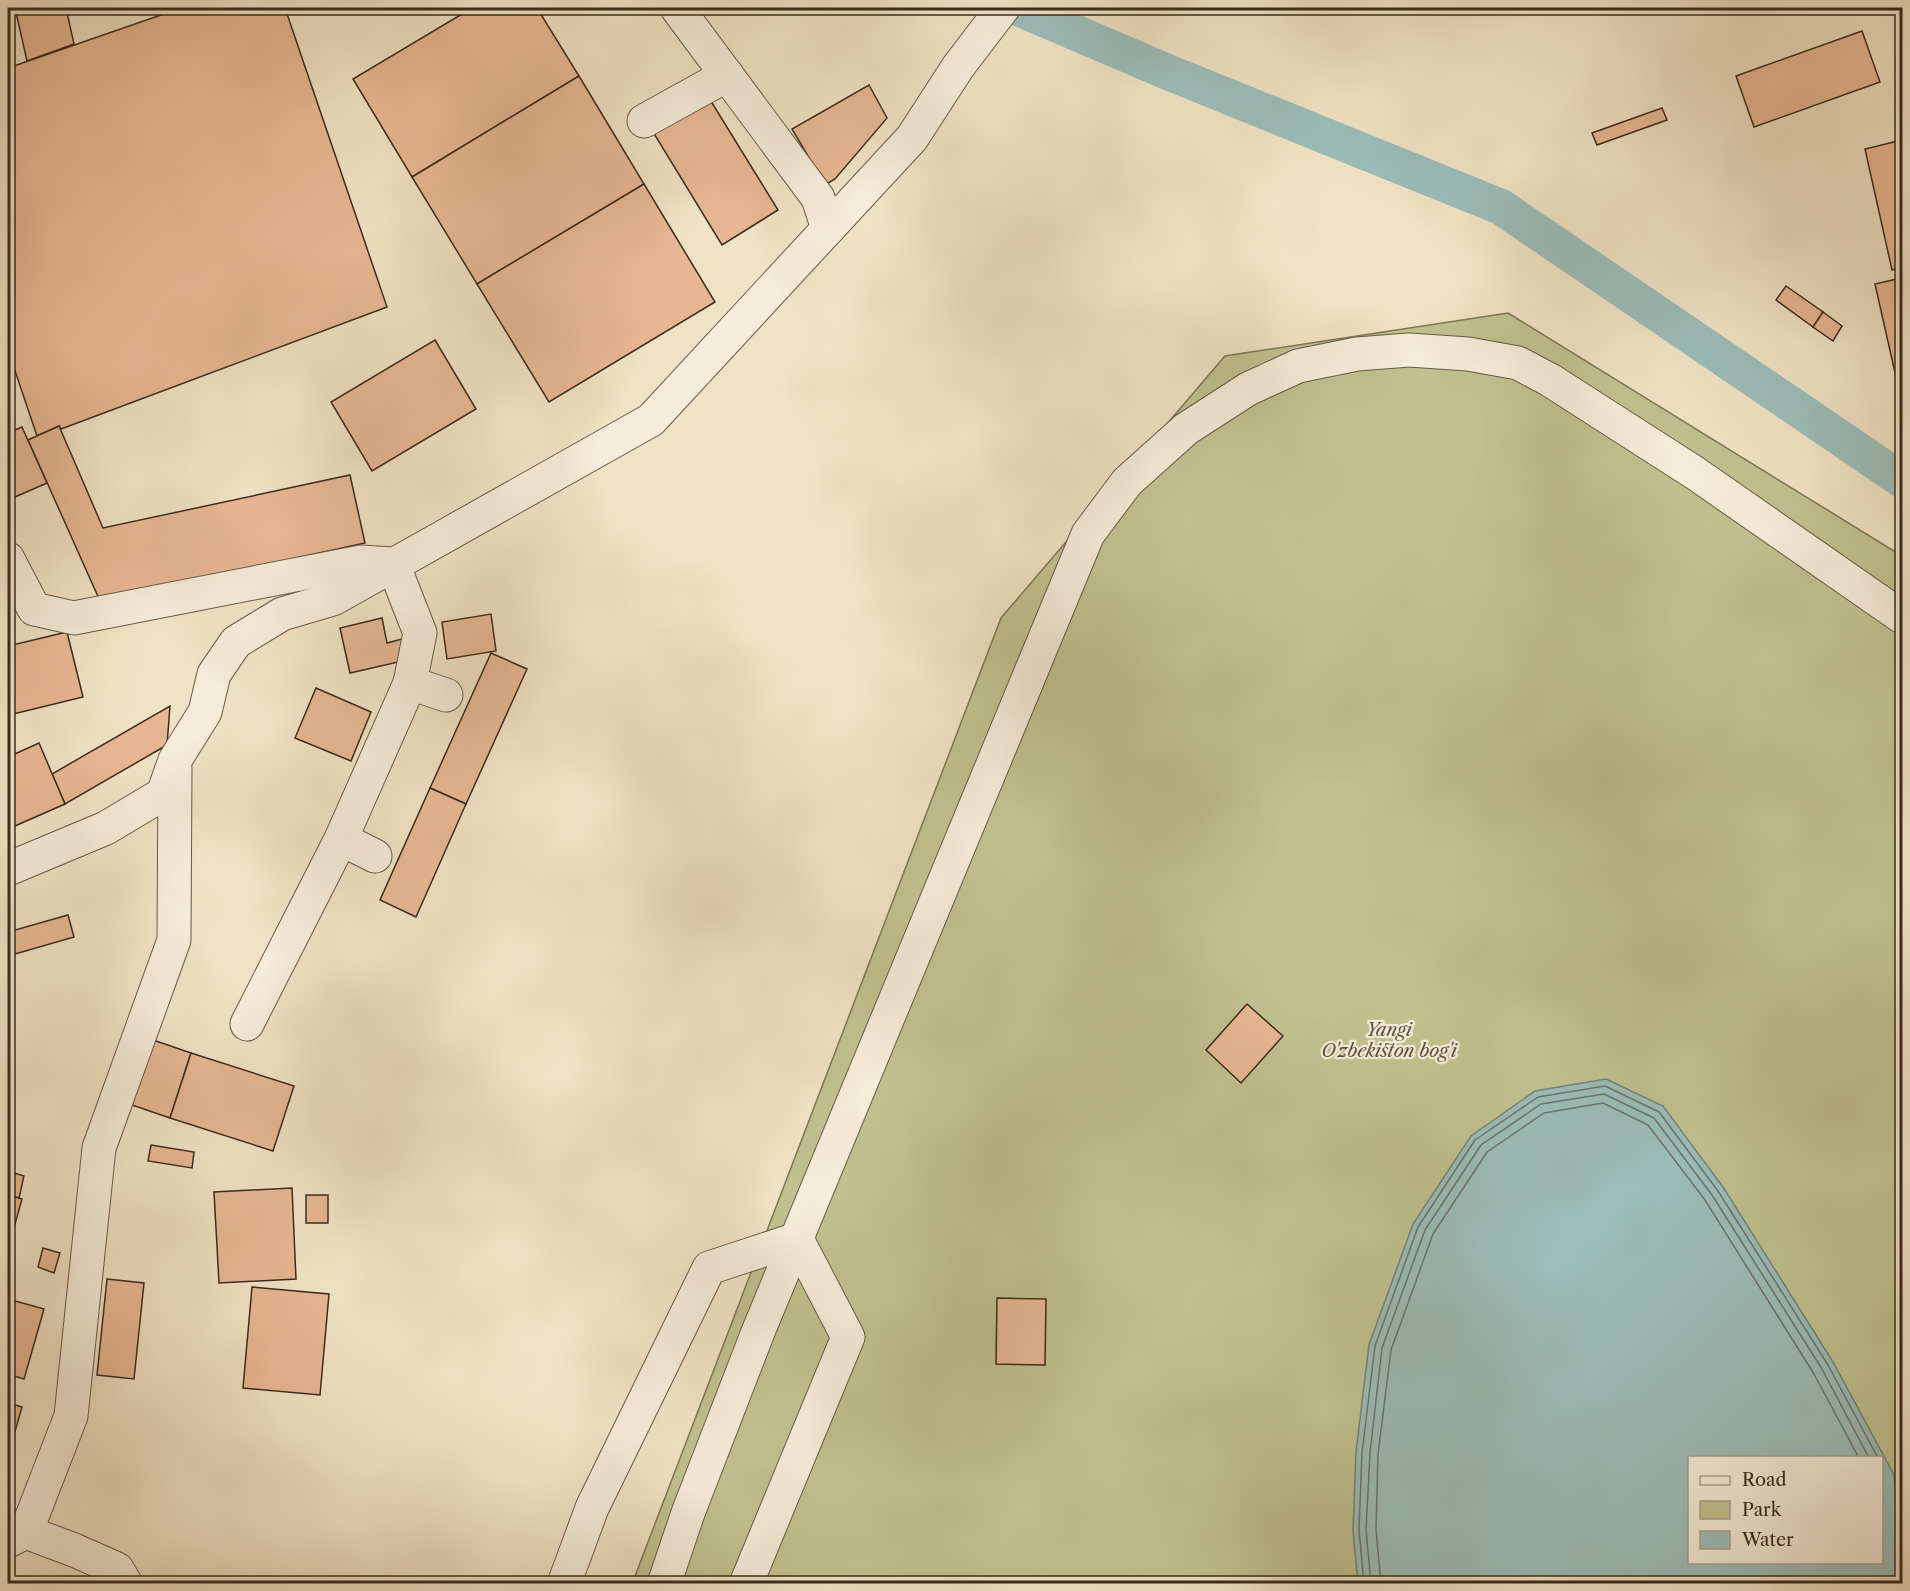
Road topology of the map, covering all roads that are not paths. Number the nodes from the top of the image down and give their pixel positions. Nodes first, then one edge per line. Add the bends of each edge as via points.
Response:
1 (677, 8) edge
2 (1003, 8) edge
3 (727, 75) junction
4 (644, 121) dead end
5 (828, 229) junction
6 (8, 559) edge
7 (393, 564) junction
8 (1902, 617) edge
9 (410, 683) junction
10 (446, 695) dead end
11 (175, 760) junction
12 (340, 839) junction
13 (375, 856) dead end
14 (8, 869) edge
15 (247, 1024) dead end
16 (797, 1239) junction
17 (17, 1536) edge
18 (126, 1584) edge
19 (564, 1584) edge
20 (664, 1584) edge
21 (746, 1584) edge

1 - 3 lane
2 - 5 lane via 958,67 912,138
3 - 4 lane
3 - 5 lane via 818,198
5 - 7 lane via 651,420
6 - 7 lane via 34,609 74,618 361,562
7 - 9 lane via 420,633
7 - 11 lane via 333,599 282,614 236,642 214,674 205,712
8 - 16 lane via 1695,473 1518,363 1468,354 1409,350 1357,354 1298,366 1248,389 1186,429 1127,482 1088,534
9 - 10 lane
9 - 12 lane
11 - 14 lane via 163,794 106,828
11 - 17 lane via 174,940 99,1148 70,1416
12 - 13 lane
12 - 15 lane
16 - 19 lane via 708,1268 592,1508
16 - 20 lane via 733,1396
16 - 21 lane via 848,1337
17 - 18 lane via 74,1550 117,1569

